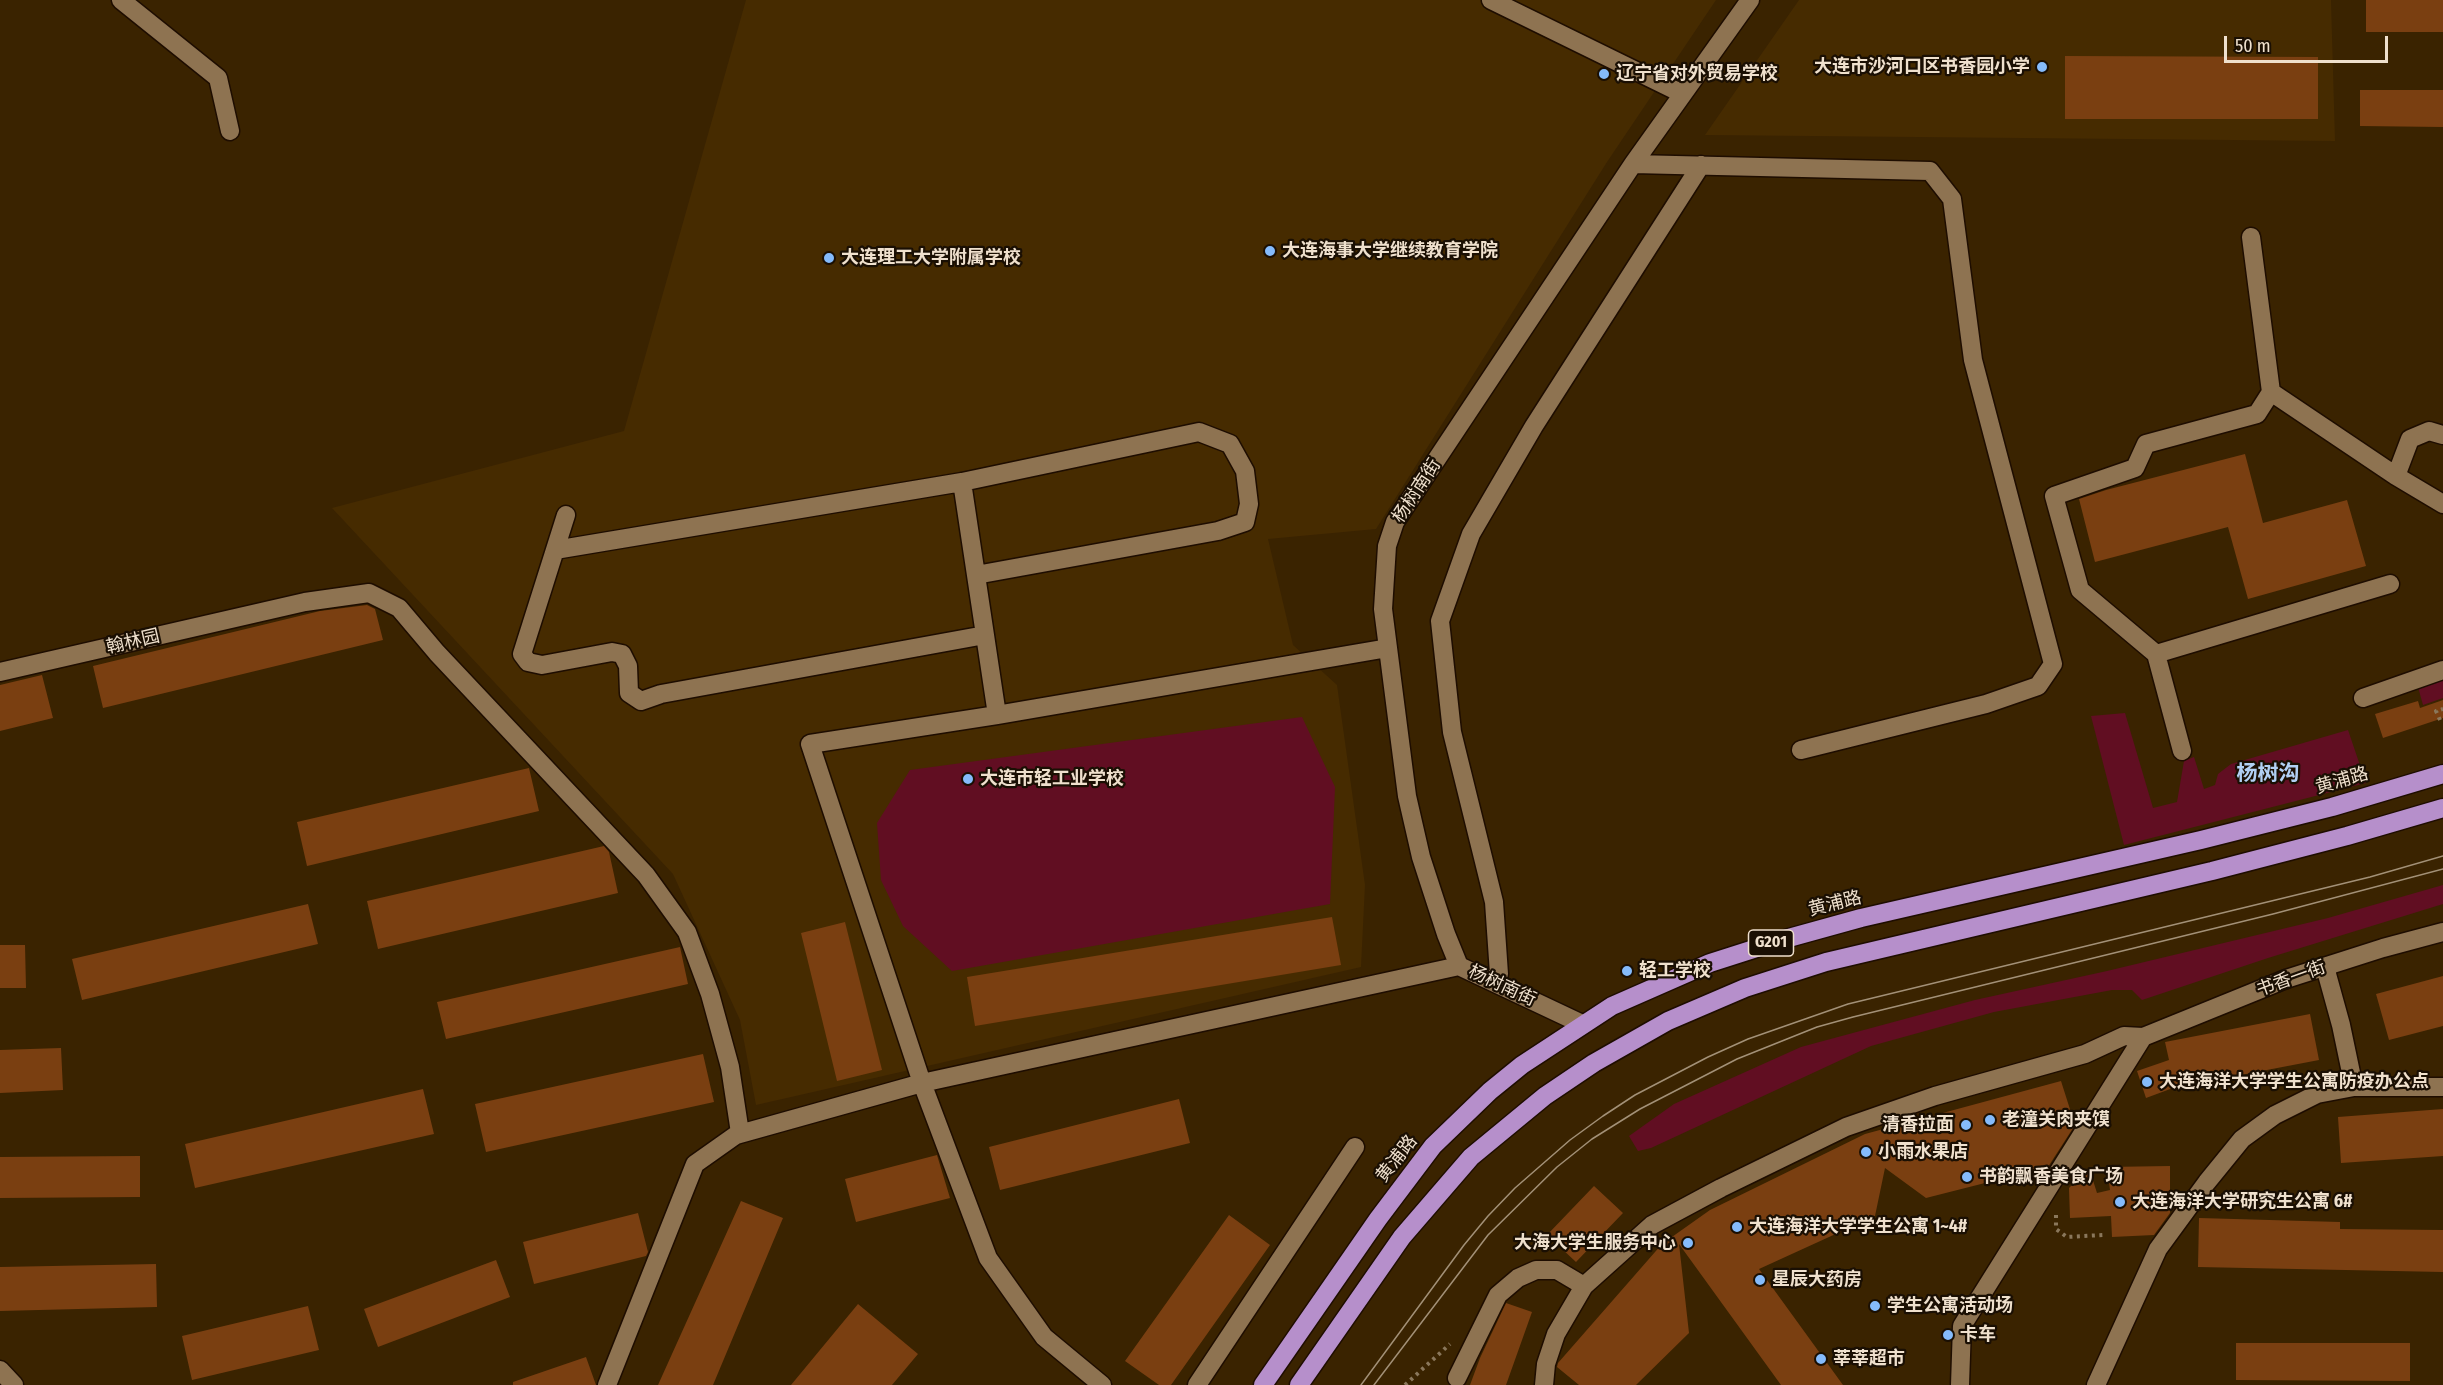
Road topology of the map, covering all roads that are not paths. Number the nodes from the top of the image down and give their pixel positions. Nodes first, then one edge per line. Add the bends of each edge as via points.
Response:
1 (121, 0) edge
2 (1491, 0) edge
3 (1750, 0) edge
4 (1683, 94) junction
5 (230, 131) dead end
6 (1633, 164) junction
7 (1701, 165) junction
8 (2251, 237) dead end
9 (2271, 392) junction
10 (2443, 435) edge
11 (2396, 476) junction
12 (962, 482) junction
13 (2443, 504) edge
14 (566, 515) dead end
15 (555, 550) junction
16 (976, 575) junction
17 (2390, 584) dead end
18 (985, 635) junction
19 (1388, 648) junction
20 (2156, 654) junction
21 (2443, 670) edge
22 (0, 672) edge
23 (2363, 698) dead end
24 (997, 716) junction
25 (1801, 750) dead end
26 (2182, 751) dead end
27 (2443, 774) edge
28 (2443, 808) edge
29 (2443, 932) edge
30 (1459, 966) junction
31 (2325, 967) junction
32 (1499, 974) dead end
33 (1582, 1024) junction
34 (2143, 1037) junction
35 (922, 1083) junction
36 (2354, 1087) junction
37 (2443, 1087) edge
38 (740, 1133) junction
39 (1354, 1147) dead end
40 (1584, 1286) junction
41 (0, 1370) edge
42 (1456, 1378) dead end
43 (14, 1385) edge
44 (607, 1385) edge
45 (1102, 1385) edge
46 (1197, 1385) edge
47 (1263, 1385) edge
48 (1299, 1385) edge
49 (1544, 1385) edge
50 (1960, 1385) edge
51 (2096, 1385) edge

1 - 5 street via 218,78
2 - 4 street
3 - 4 street, 杨树南街
4 - 6 street, 杨树南街
6 - 7 street
6 - 19 street, 杨树南街 via 1395,522 1384,570
7 - 25 street via 1930,171 1952,199 1973,360 2053,664 2038,686 1986,704
7 - 32 street via 1534,426 1471,534 1440,621 1452,732 1494,902
8 - 9 street
9 - 11 street
9 - 20 street via 2257,414 2146,444 2135,468 2054,496 2080,590
10 - 11 street via 2429,431 2410,439
11 - 13 street
12 - 15 street
12 - 16 street
12 - 16 street via 1199,432 1230,444 1245,471 1249,504 1245,522 1218,531
14 - 15 street
15 - 18 street via 522,654 528,662 542,665 612,652 622,654 628,666 629,693 641,701 661,694
16 - 18 street
17 - 20 street
18 - 24 street
19 - 24 street
19 - 30 street, 杨树南街 via 1409,807 1421,857
20 - 26 street
21 - 23 street
22 - 38 street, 翰林园 via 305,602 369,593 399,608 646,875 687,932 710,994 730,1067
24 - 35 street via 810,744
27 - 33 highway, 黄浦路 / G201 via 2332,807 1785,939 1660,983
28 - 48 highway, G201 via 2212,871 1826,962 1745,988 1668,1021 1545,1096 1471,1157 1402,1237
29 - 31 street, 书香一街
30 - 33 street, 杨树南街
30 - 35 street
31 - 34 street, 书香一街
31 - 36 street
33 - 47 highway, 黄浦路 / G201 via 1498,1084 1433,1146
34 - 40 street, 书香一街 via 2124,1036 2085,1054 1935,1096 1846,1127 1652,1225
34 - 50 street via 1962,1326
35 - 38 street
35 - 45 street via 988,1258 1044,1337
36 - 37 street
36 - 51 street via 2317,1094 2275,1115 2242,1139 2158,1249
38 - 44 street via 695,1164
39 - 46 street
40 - 42 street via 1557,1270 1536,1270 1518,1278 1498,1295
40 - 49 street, 书香一街 via 1556,1334
41 - 43 street

